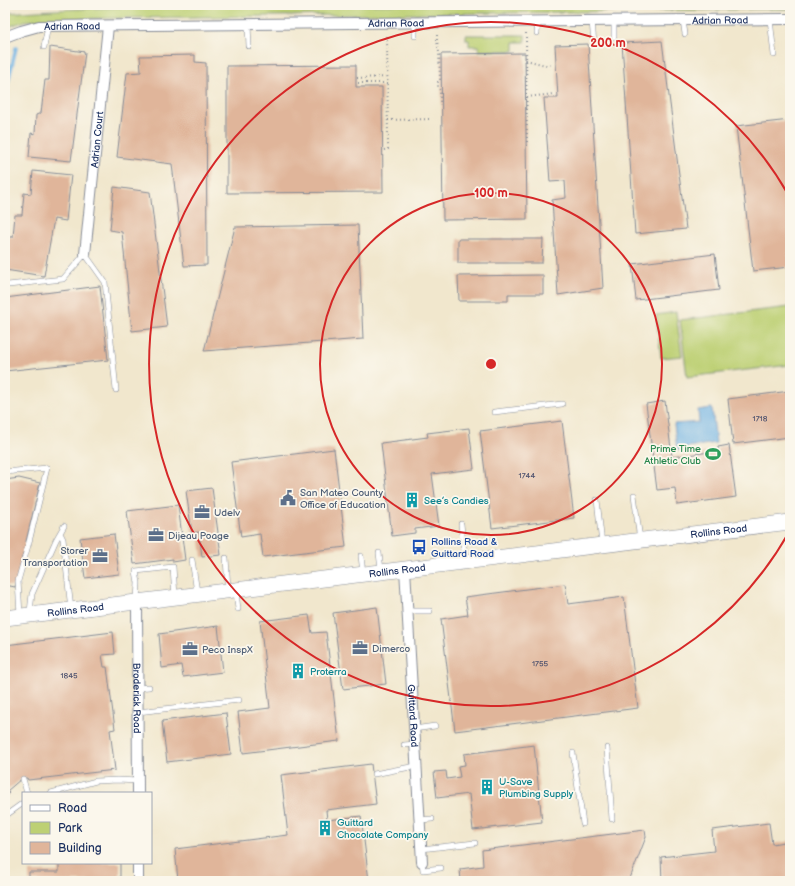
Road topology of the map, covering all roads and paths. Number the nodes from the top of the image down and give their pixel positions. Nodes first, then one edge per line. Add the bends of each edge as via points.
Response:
1 (770, 19) junction
2 (790, 19) edge
3 (683, 20) junction
4 (592, 21) junction
5 (614, 21) junction
6 (538, 22) junction
7 (415, 23) junction
8 (248, 25) junction
9 (48, 26) junction
10 (108, 26) junction
11 (526, 33) dead end
12 (537, 33) dead end
13 (685, 34) dead end
14 (387, 35) dead end
15 (437, 35) dead end
16 (415, 36) dead end
17 (5, 37) edge
18 (614, 37) dead end
19 (594, 44) dead end
20 (249, 46) dead end
21 (44, 47) dead end
22 (774, 55) dead end
23 (526, 60) junction
24 (552, 65) dead end
25 (387, 77) junction
26 (357, 78) dead end
27 (358, 83) dead end
28 (388, 83) junction
29 (554, 94) dead end
30 (526, 97) junction
31 (440, 105) dead end
32 (432, 119) dead end
33 (388, 120) junction
34 (527, 147) dead end
35 (384, 150) dead end
36 (85, 254) junction
37 (8, 285) dead end
38 (116, 390) dead end
39 (562, 404) dead end
40 (494, 412) dead end
41 (5, 472) edge
42 (634, 495) dead end
43 (597, 500) dead end
44 (790, 522) edge
45 (461, 524) dead end
46 (64, 526) dead end
47 (60, 533) junction
48 (640, 540) junction
49 (602, 545) junction
50 (379, 553) dead end
51 (362, 556) dead end
52 (226, 558) dead end
53 (192, 560) dead end
54 (466, 562) junction
55 (405, 569) junction
56 (381, 572) junction
57 (364, 574) junction
58 (232, 591) junction
59 (198, 595) junction
60 (175, 598) junction
61 (137, 603) junction
62 (238, 609) dead end
63 (71, 611) junction
64 (408, 611) junction
65 (430, 611) dead end
66 (25, 616) junction
67 (5, 618) edge
68 (149, 687) dead end
69 (138, 688) junction
70 (239, 700) dead end
71 (138, 712) junction
72 (435, 726) dead end
73 (414, 729) junction
74 (415, 744) junction
75 (404, 745) dead end
76 (607, 748) dead end
77 (573, 753) dead end
78 (416, 766) junction
79 (374, 774) dead end
80 (23, 779) dead end
81 (138, 781) junction
82 (27, 792) edge
83 (54, 792) edge
84 (138, 792) edge
85 (22, 804) edge
86 (5, 816) edge
87 (432, 819) dead end
88 (612, 819) dead end
89 (420, 820) junction
90 (583, 824) dead end
91 (475, 843) dead end
92 (421, 849) junction
93 (422, 862) joint
94 (138, 864) edge
95 (441, 868) dead end
96 (138, 881) edge

1 - 2 street, Adrian Road
1 - 3 street, Adrian Road
1 - 22 lane
3 - 5 street, Adrian Road
3 - 13 lane
4 - 5 street, Adrian Road
4 - 6 street, Adrian Road
4 - 19 lane
5 - 18 lane
6 - 7 street, Adrian Road
6 - 12 lane
7 - 8 street, Adrian Road
7 - 16 lane
8 - 10 street, Adrian Road
8 - 20 lane
9 - 10 street, Adrian Road
9 - 17 street, Adrian Road via 20,30
9 - 21 lane
10 - 36 street, Adrian Court
11 - 23 path
14 - 25 path
15 - 31 path
23 - 24 path
23 - 30 path
25 - 26 path
25 - 28 path
27 - 28 path
28 - 33 path
29 - 30 path
30 - 34 path
32 - 33 path
33 - 35 path via 388,149
36 - 37 lane via 63,279
36 - 38 lane via 105,282
39 - 40 lane
41 - 66 lane via 47,468 18,581
42 - 48 lane
43 - 49 lane
44 - 48 main road, Rollins Road
45 - 54 lane
46 - 47 lane
47 - 63 lane via 63,539
47 - 66 lane via 32,594
48 - 49 main road, Rollins Road
49 - 54 main road, Rollins Road
50 - 56 lane
51 - 57 lane
52 - 58 lane
53 - 59 lane
54 - 55 main road, Rollins Road
55 - 56 main road, Rollins Road
55 - 64 street, Guittard Road
56 - 57 main road, Rollins Road
57 - 58 main road, Rollins Road
58 - 59 main road, Rollins Road
58 - 62 lane
59 - 60 main road, Rollins Road
60 - 61 main road, Rollins Road
60 - 61 lane via 173,567 136,571
61 - 63 main road, Rollins Road
61 - 69 street, Broderick Road
63 - 66 main road, Rollins Road
64 - 65 lane
64 - 73 street, Guittard Road
66 - 67 main road, Rollins Road
68 - 69 lane
69 - 71 street, Broderick Road
70 - 71 lane
71 - 81 street, Broderick Road
72 - 73 lane
73 - 74 street, Guittard Road
74 - 75 lane
74 - 78 street, Guittard Road
76 - 88 lane
77 - 90 lane
78 - 79 lane
78 - 89 street, Guittard Road
80 - 82 lane
81 - 83 lane via 96,780
81 - 84 street, Broderick Road
85 - 86 lane
87 - 89 lane
89 - 92 street, Guittard Road
91 - 92 lane
92 - 93 street, Guittard Road
93 - 95 lane via 423,870
94 - 96 street

